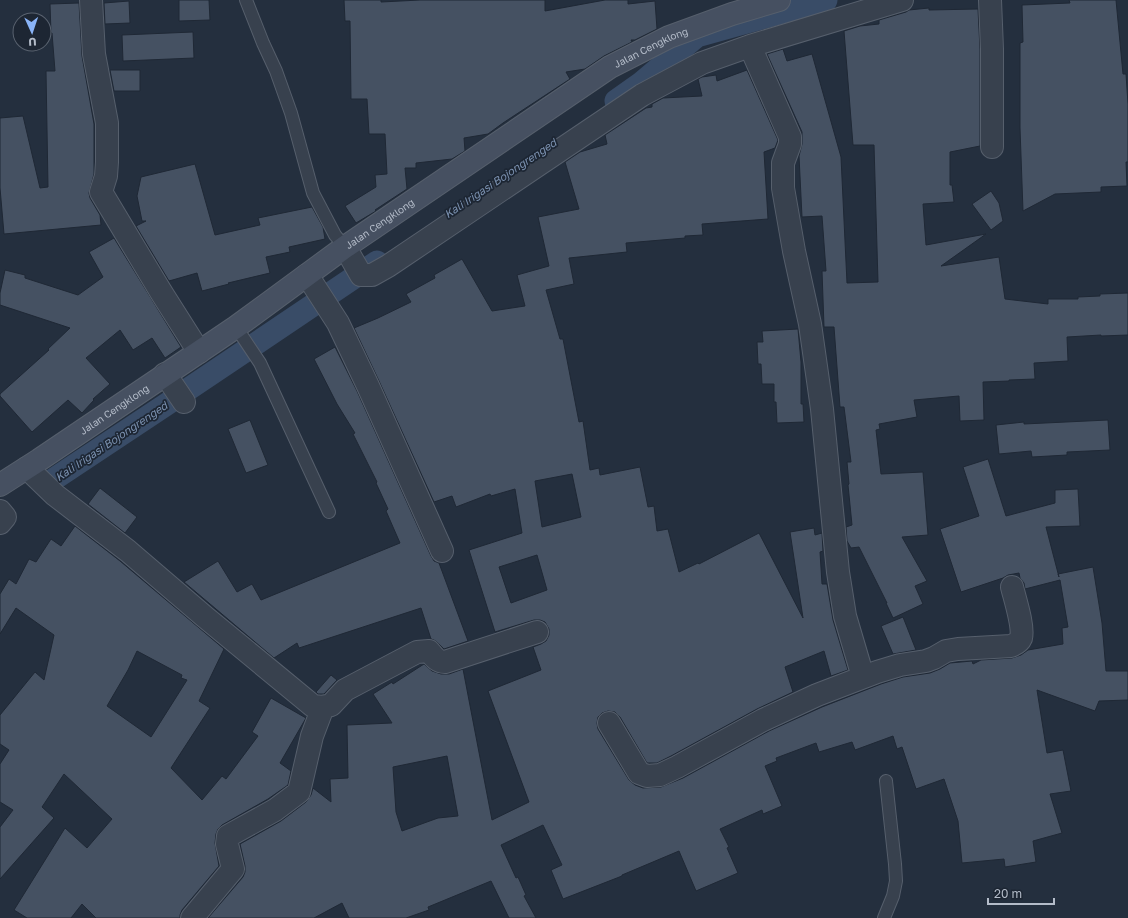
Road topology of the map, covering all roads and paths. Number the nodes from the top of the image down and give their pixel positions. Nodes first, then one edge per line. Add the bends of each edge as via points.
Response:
1 (91, 0) edge
2 (246, 0) edge
3 (779, 0) edge
4 (902, 0) edge
5 (990, 0) edge
6 (750, 46) junction
7 (992, 147) dead end
8 (347, 250) junction
9 (316, 290) junction
10 (237, 329) junction
11 (199, 352) junction
12 (165, 374) junction
13 (184, 402) dead end
14 (27, 468) junction
15 (0, 485) edge
16 (329, 512) dead end
17 (442, 552) dead end
18 (1012, 587) dead end
19 (537, 632) dead end
20 (863, 677) junction
21 (323, 707) junction
22 (609, 723) dead end
23 (886, 781) dead end
24 (192, 918) edge
25 (884, 918) edge

1 - 11 street via 94,54 107,123 106,176 101,192
2 - 8 lane via 291,112 313,193 335,235
3 - 8 main road, Jalan Cengklong via 669,37 610,67
4 - 6 street
5 - 7 street
6 - 8 street via 702,63 642,95 372,275 361,275
6 - 20 street via 790,137 783,163 782,188 810,324 845,616
8 - 9 main road, Jalan Cengklong
9 - 10 main road, Jalan Cengklong
9 - 17 street via 338,323
10 - 11 main road, Jalan Cengklong
10 - 16 lane via 260,363
11 - 12 main road, Jalan Cengklong
12 - 13 street
12 - 14 main road, Jalan Cengklong
14 - 15 main road, Jalan Cengklong
14 - 21 street via 55,495 128,551 313,706
18 - 20 street via 1021,626 1021,638 1017,643 1011,646 946,651 926,661 900,665
19 - 21 street via 445,662 435,659 429,651 416,652 345,690 331,705
20 - 22 street via 763,720 660,775 647,776 639,773
21 - 24 street via 312,736 299,792 275,810 228,836 227,844 233,869
23 - 25 lane via 896,881

